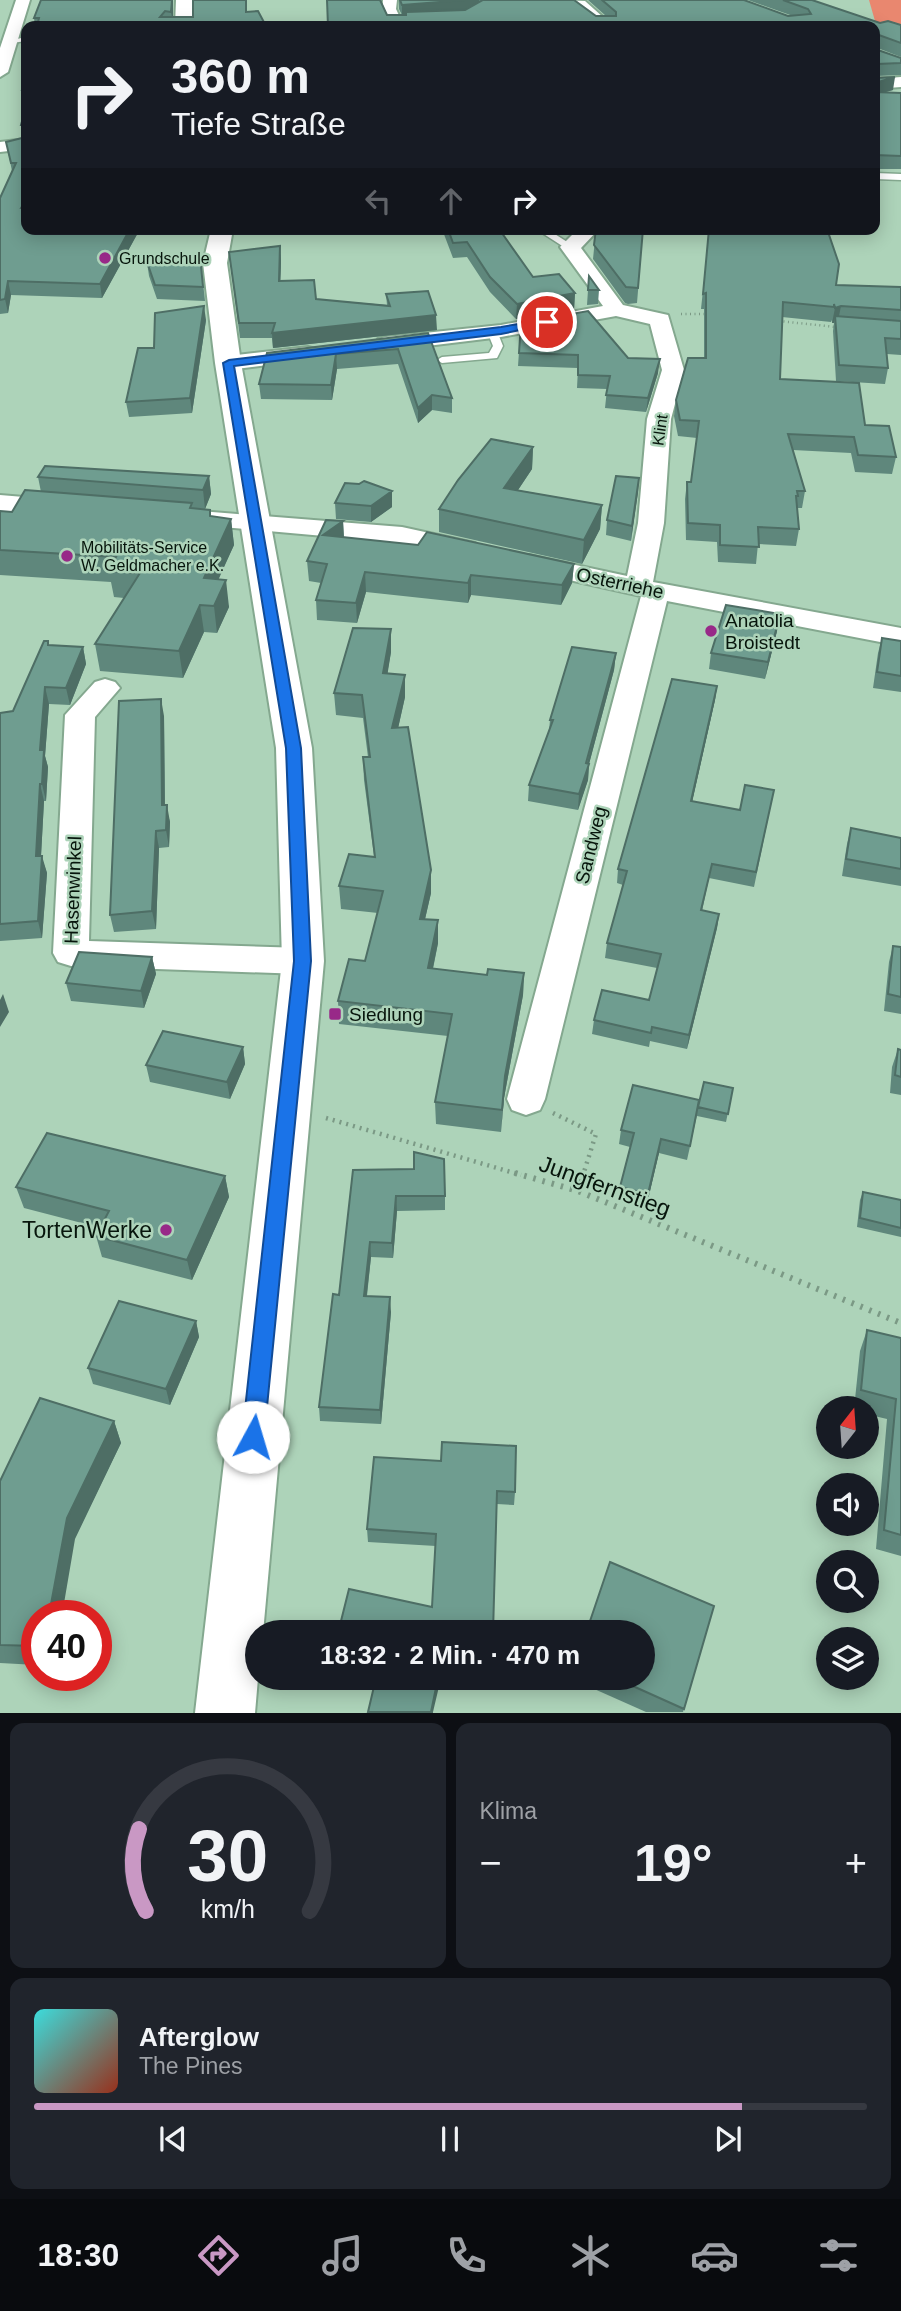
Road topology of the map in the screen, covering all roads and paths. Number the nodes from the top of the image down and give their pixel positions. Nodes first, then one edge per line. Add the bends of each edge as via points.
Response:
1 (23, 0) edge
2 (184, 0) edge
3 (390, 0) edge
4 (568, 0) edge
5 (184, 21) edge
6 (398, 21) edge
7 (600, 21) edge
8 (19, 40) edge
9 (0, 72) edge
10 (901, 82) edge
11 (880, 84) edge
12 (21, 145) edge
13 (0, 147) edge
14 (880, 176) edge
15 (901, 177) edge
16 (221, 235) edge
17 (550, 235) edge
18 (583, 235) edge
19 (570, 247) junction
20 (616, 310) junction
21 (717, 315) edge
22 (660, 320) junction
23 (771, 320) edge
24 (838, 327) edge
25 (492, 331) junction
26 (367, 346) edge
27 (326, 352) edge
28 (442, 360) dead end
29 (229, 363) junction
30 (0, 503) edge
31 (81, 510) edge
32 (161, 516) edge
33 (256, 523) junction
34 (647, 589) junction
35 (901, 637) edge
36 (105, 688) dead end
37 (303, 961) junction
38 (526, 1099) joint
39 (287, 1107) junction
40 (578, 1191) junction
41 (901, 1323) edge
42 (225, 1713) edge

1 - 8 street
2 - 5 street
3 - 6 street via 389,9
4 - 7 street
8 - 9 street
10 - 11 street
12 - 13 street
14 - 15 lane
16 - 29 street via 215,263
17 - 19 lane
18 - 19 street
19 - 20 street
20 - 22 street
20 - 25 street
21 - 22 path via 690,312
22 - 34 street, Klint via 673,370 659,419
23 - 24 path
25 - 26 street
25 - 28 lane via 498,345 493,356
27 - 29 street
29 - 33 street
30 - 31 street
32 - 33 street, Osterriehe
33 - 34 street, Osterriehe via 402,535
33 - 37 street via 293,748
34 - 35 street, Osterriehe
34 - 38 street, Sandweg
36 - 37 street, Hasenwinkel via 80,715 71,953
37 - 39 street
38 - 40 path via 596,1133
39 - 40 path, Jungfernstieg
39 - 42 street
40 - 41 path, Jungfernstieg

